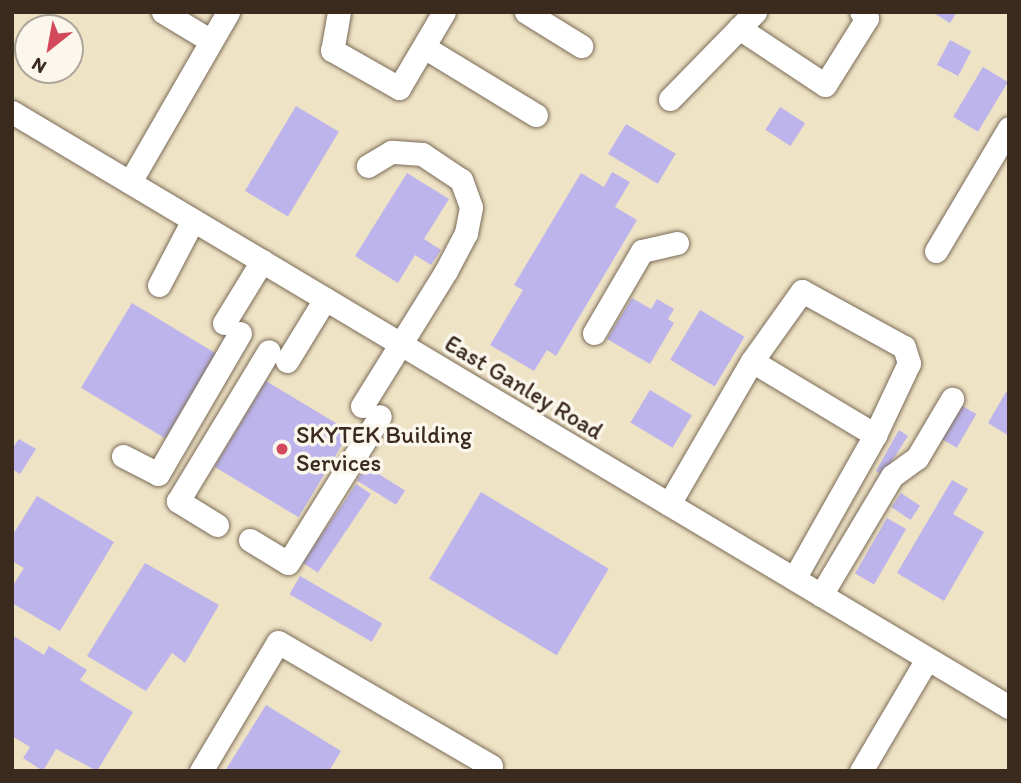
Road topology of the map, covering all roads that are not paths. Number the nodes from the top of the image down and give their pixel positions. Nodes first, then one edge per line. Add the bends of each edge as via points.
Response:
1 (163, 12) edge
2 (228, 12) edge
3 (339, 12) edge
4 (444, 12) edge
5 (526, 12) edge
6 (861, 12) edge
7 (747, 20) edge
8 (211, 41) junction
9 (582, 46) dead end
10 (424, 47) junction
11 (670, 99) dead end
12 (536, 115) dead end
13 (16, 121) edge
14 (1009, 128) edge
15 (368, 166) dead end
16 (130, 182) junction
17 (194, 220) junction
18 (677, 243) dead end
19 (936, 251) dead end
20 (262, 261) junction
21 (159, 285) dead end
22 (326, 299) junction
23 (594, 333) dead end
24 (399, 342) junction
25 (752, 361) junction
26 (952, 399) dead end
27 (875, 435) junction
28 (123, 456) dead end
29 (669, 504) junction
30 (217, 525) dead end
31 (250, 540) dead end
32 (794, 579) junction
33 (821, 595) junction
34 (927, 659) junction
35 (1009, 707) edge
36 (201, 771) edge
37 (488, 771) edge
38 (861, 771) edge

1 - 8 street
2 - 8 street
3 - 10 street via 332,50 399,88
4 - 10 street
5 - 9 street
6 - 7 street via 867,18 825,85
7 - 11 street
8 - 16 street
10 - 12 street
13 - 16 street, East Ganley Road
14 - 19 street
15 - 24 street via 391,152 422,154 461,180 471,206 466,233 446,271
16 - 17 street, East Ganley Road
17 - 20 street, East Ganley Road
17 - 21 street
18 - 23 street via 642,251
20 - 22 street, East Ganley Road
20 - 28 street via 158,474
22 - 24 street, East Ganley Road
22 - 30 street via 278,356 178,500
24 - 29 street, East Ganley Road
24 - 31 street via 371,411 288,563
25 - 27 street
25 - 27 street via 802,291 904,347 909,363
25 - 29 street
26 - 33 street via 917,458 892,477
27 - 32 street
29 - 32 street, East Ganley Road
32 - 33 street, East Ganley Road
33 - 34 street, East Ganley Road
34 - 35 street, East Ganley Road
34 - 38 street
36 - 37 street via 278,642 491,766

